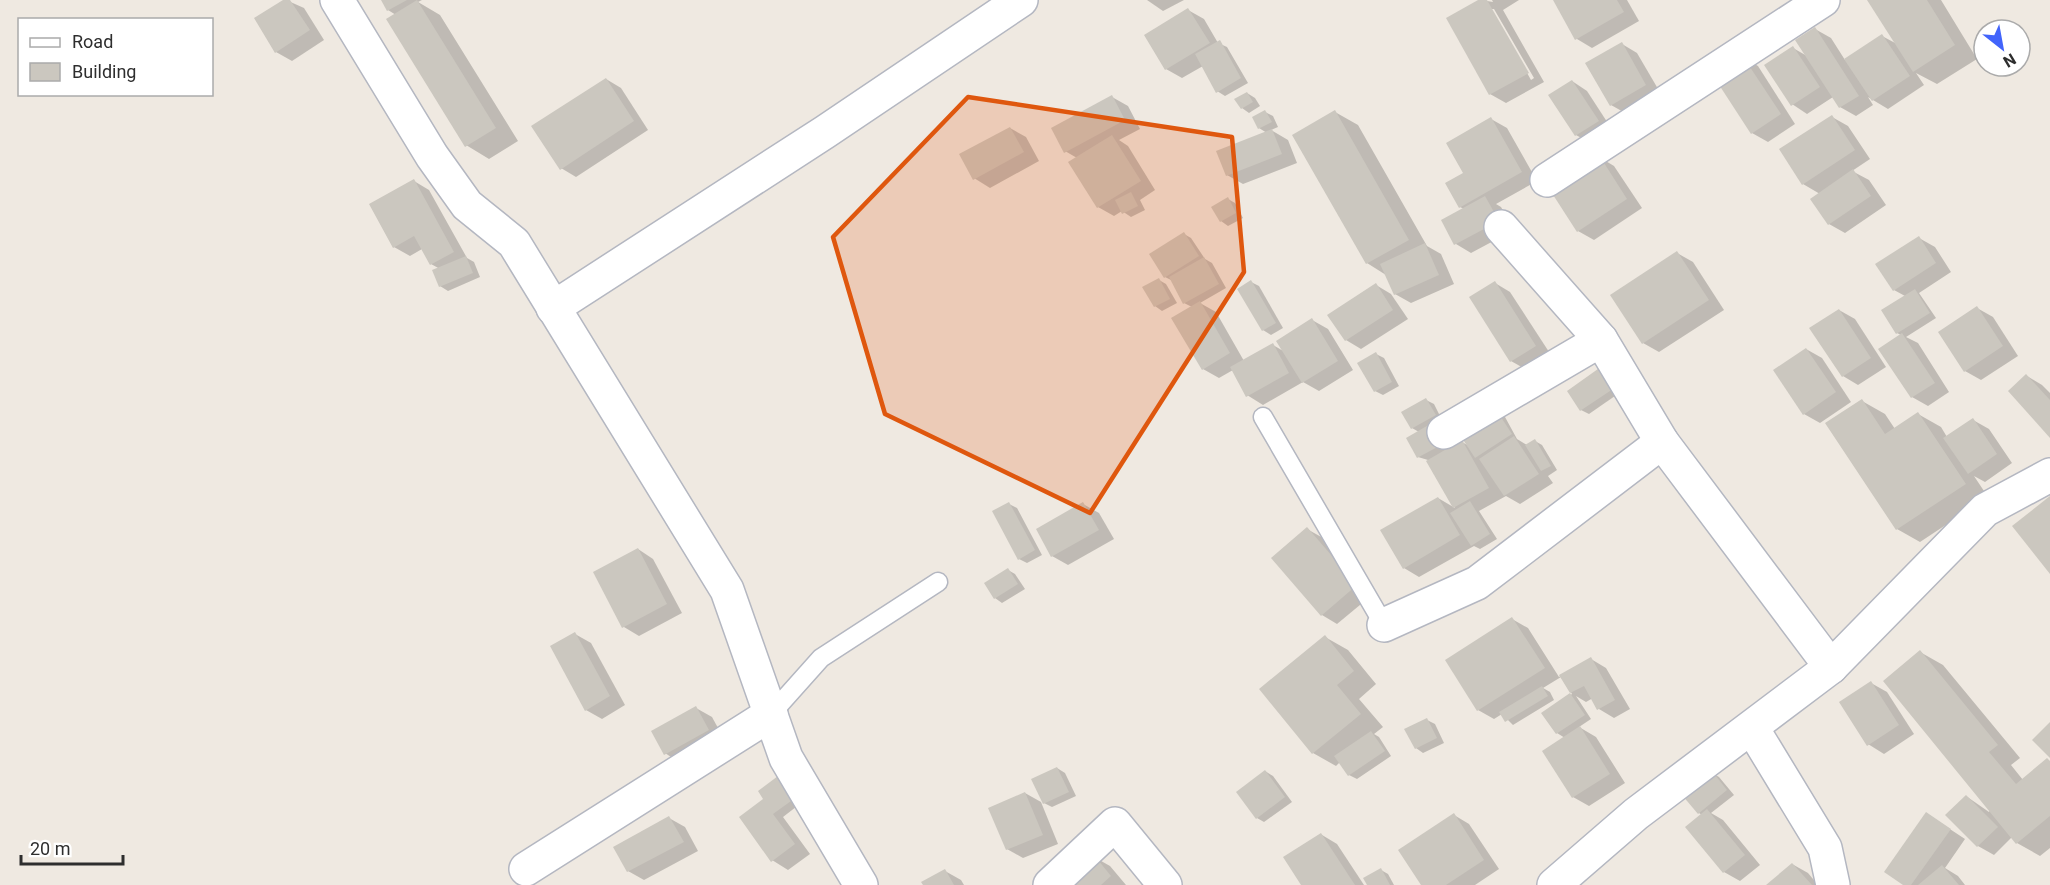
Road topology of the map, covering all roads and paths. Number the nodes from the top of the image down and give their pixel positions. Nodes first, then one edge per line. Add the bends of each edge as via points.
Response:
1 (338, 0) edge
2 (1021, 0) edge
3 (1823, 0) edge
4 (1547, 180) dead end
5 (1501, 227) dead end
6 (553, 308) junction
7 (1601, 340) junction
8 (1263, 417) dead end
9 (1444, 432) dead end
10 (1662, 442) junction
11 (2050, 475) edge
12 (938, 582) dead end
13 (1384, 625) joint
14 (1831, 667) junction
15 (771, 714) junction
16 (1752, 728) junction
17 (526, 869) dead end
18 (861, 885) edge
19 (1050, 885) edge
20 (1165, 885) edge
21 (1554, 885) edge
22 (1833, 885) edge

1 - 6 street via 432,156 467,206 514,243
2 - 6 street
3 - 4 street
5 - 7 street
6 - 15 street via 727,590
7 - 9 street
7 - 10 street
8 - 13 lane
10 - 13 street via 1477,584
10 - 14 street
11 - 14 street via 1985,510
12 - 15 lane via 821,658
14 - 16 street
15 - 17 street
15 - 18 street via 786,758
16 - 21 street via 1636,814
16 - 22 street via 1825,848
19 - 20 street via 1115,824

